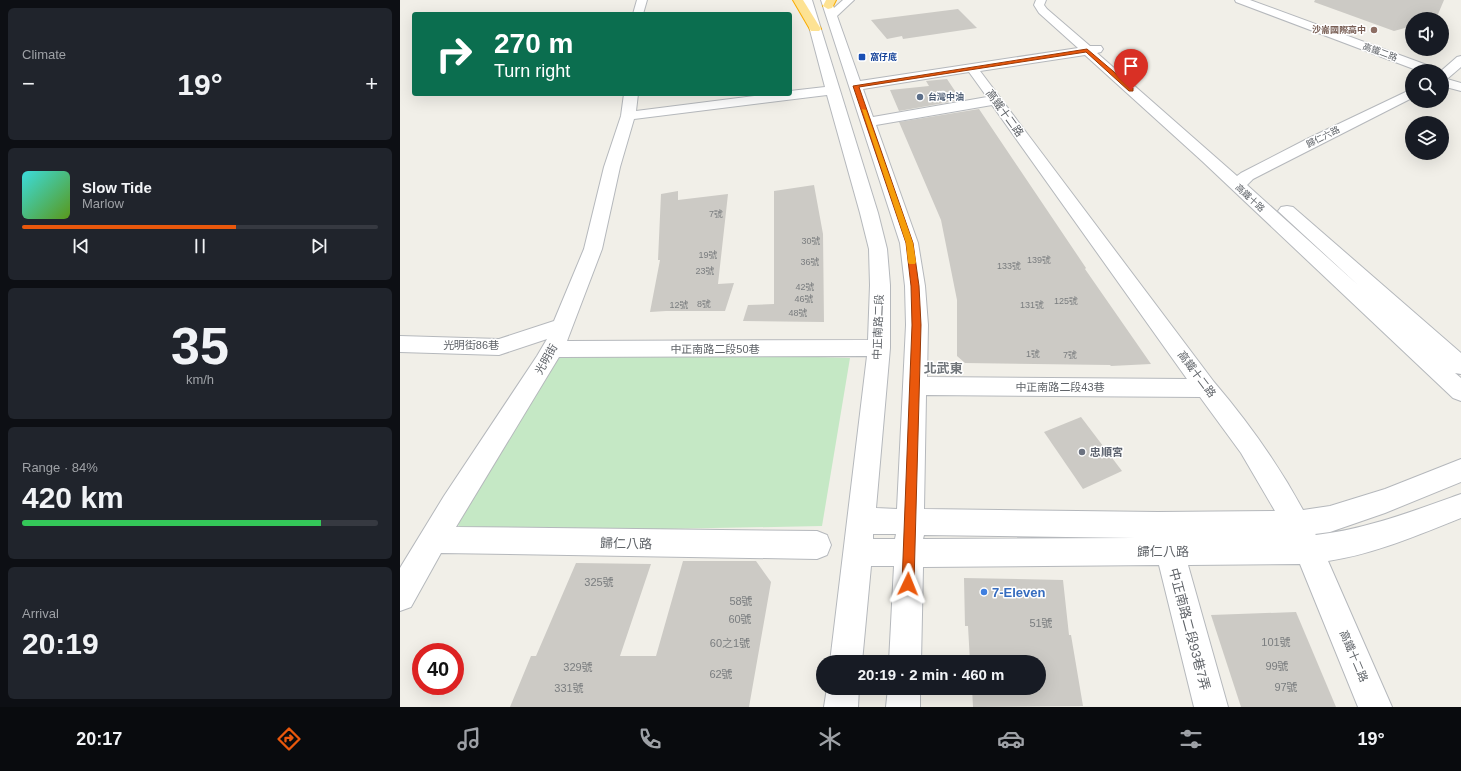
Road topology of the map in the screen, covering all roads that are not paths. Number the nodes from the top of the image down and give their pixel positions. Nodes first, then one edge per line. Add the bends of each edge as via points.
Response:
1 (642, 0) edge
2 (798, 0) edge
3 (807, 0) edge
4 (849, 0) edge
5 (1236, 1) edge
6 (1045, 5) edge
7 (829, 6) edge
8 (639, 12) edge
9 (815, 29) junction
10 (1093, 50) junction
11 (1461, 60) edge
12 (1412, 64) edge
13 (972, 68) junction
14 (1405, 68) edge
15 (1449, 71) edge
16 (1449, 78) edge
17 (1449, 81) edge
18 (1461, 81) edge
19 (856, 86) junction
20 (1461, 87) edge
21 (832, 90) junction
22 (792, 95) edge
23 (631, 96) edge
24 (785, 96) edge
25 (1405, 96) edge
26 (995, 100) junction
27 (628, 116) junction
28 (868, 122) junction
29 (1242, 181) junction
30 (562, 326) junction
31 (400, 344) edge
32 (879, 348) junction
33 (552, 349) junction
34 (1461, 366) edge
35 (914, 386) junction
36 (1206, 388) junction
37 (1461, 392) edge
38 (1461, 470) edge
39 (1461, 506) edge
40 (860, 521) junction
41 (910, 522) junction
42 (1295, 524) junction
43 (434, 540) junction
44 (817, 545) dead end
45 (1309, 550) junction
46 (1170, 551) junction
47 (858, 552) junction
48 (909, 553) junction
49 (400, 596) edge
50 (847, 655) edge
51 (905, 655) edge
52 (843, 695) edge
53 (904, 695) edge
54 (842, 707) edge
55 (903, 707) edge
56 (1211, 707) edge
57 (1375, 707) edge

1 - 8 street
2 - 9 highway
3 - 9 street, 中正南路二段
4 - 7 street
5 - 12 street, 高鐵二路
5 - 14 street, 高鐵二路
6 - 10 street, 高鐵十路 via 1043,11
7 - 19 street
9 - 21 street, 中正南路二段
10 - 13 street
10 - 29 street, 高鐵十路
11 - 15 street
13 - 19 street
13 - 26 street, 高鐵十二路
16 - 18 street
17 - 20 street
19 - 28 street
21 - 22 street
21 - 32 street, 中正南路二段 via 878,249
23 - 27 street, 光明街
24 - 27 street
25 - 29 street, 歸仁六路 via 1312,142
26 - 28 street
26 - 36 street, 高鐵十二路
27 - 30 street, 光明街 via 612,167 593,249
28 - 35 street via 909,243 917,325
29 - 34 street, 高鐵十路
29 - 37 street, 高鐵十路
30 - 31 street, 光明街86巷 via 499,347
30 - 33 street, 光明街
32 - 33 street, 中正南路二段50巷
32 - 40 street, 中正南路二段
33 - 43 street, 光明街
35 - 36 street, 中正南路二段43巷
35 - 41 street
36 - 42 street, 高鐵十二路 via 1267,472
38 - 42 street via 1364,508 1330,519
39 - 45 street, 歸仁八路 via 1379,536 1345,545
40 - 41 street
40 - 47 street, 中正南路二段
41 - 42 street
41 - 48 street
42 - 45 street, 高鐵十二路
43 - 44 street, 歸仁八路
43 - 49 street, 光明街
45 - 46 street, 歸仁八路
45 - 57 street, 高鐵十二路
46 - 48 street, 歸仁八路
46 - 56 street, 中正南路二段93巷7弄
47 - 48 street, 歸仁八路
47 - 50 street, 中正南路二段
48 - 51 street
52 - 54 street
53 - 55 street

